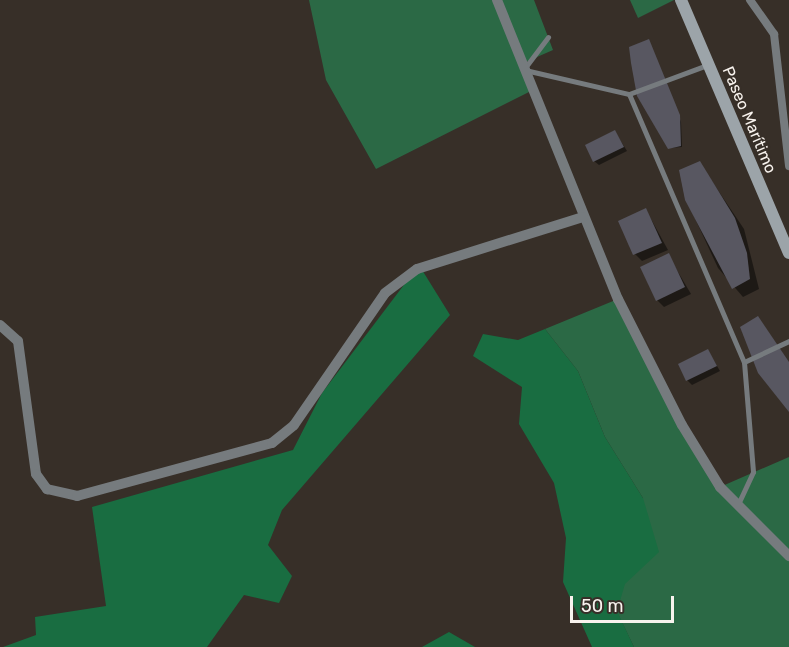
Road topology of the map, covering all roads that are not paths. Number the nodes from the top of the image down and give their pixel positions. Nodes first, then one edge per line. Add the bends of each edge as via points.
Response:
1 (496, 0) edge
2 (681, 0) edge
3 (750, 0) edge
4 (548, 37) dead end
5 (708, 65) junction
6 (523, 70) junction
7 (630, 94) junction
8 (789, 166) edge
9 (583, 217) junction
10 (789, 253) edge
11 (0, 325) edge
12 (789, 341) edge
13 (744, 362) junction
14 (736, 507) junction
15 (789, 556) edge

1 - 6 street
2 - 5 main road, Paseo Marítimo
3 - 8 street via 774,34
4 - 6 lane
5 - 7 lane
5 - 10 main road, Paseo Marítimo
6 - 7 lane
6 - 9 street
7 - 13 lane
9 - 11 street via 417,268 385,293 294,425 272,443 77,496 47,489 36,474 18,341
9 - 14 street via 682,425
12 - 13 lane
13 - 14 lane via 753,472
14 - 15 street

